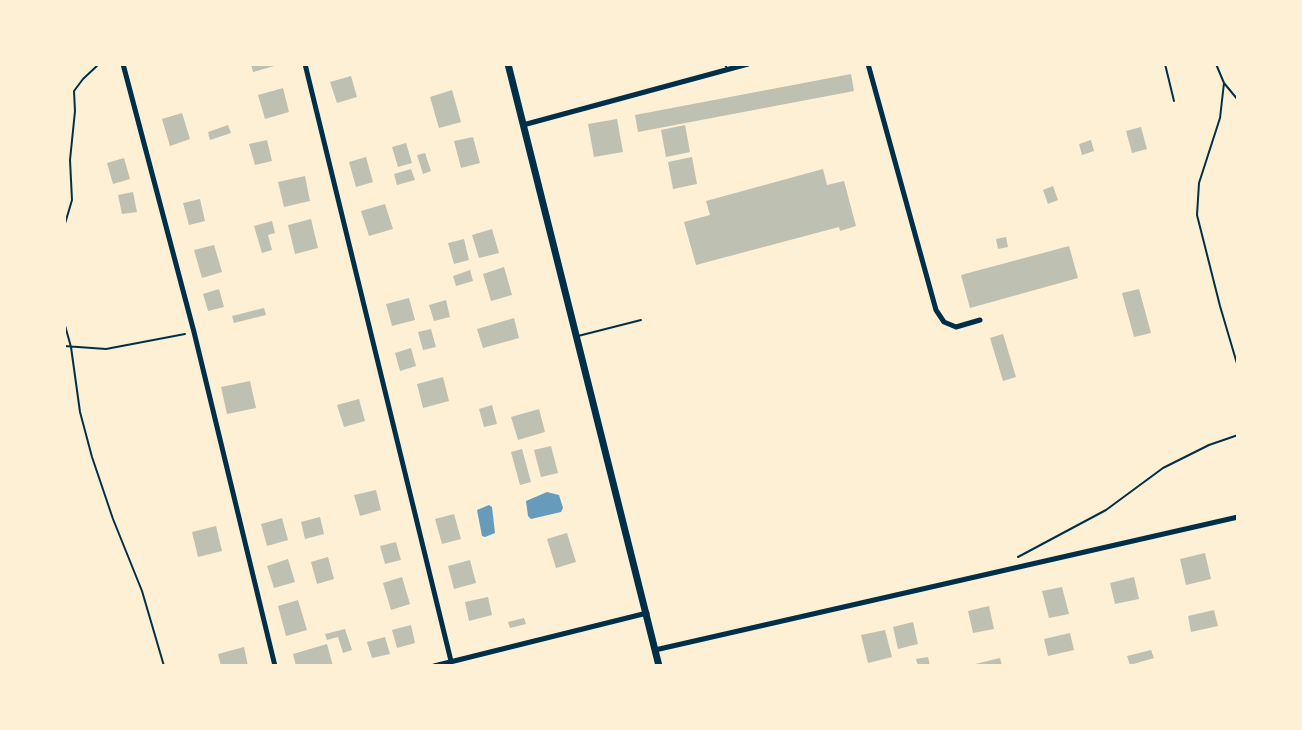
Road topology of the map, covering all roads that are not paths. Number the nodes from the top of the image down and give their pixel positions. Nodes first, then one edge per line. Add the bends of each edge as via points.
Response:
1 (123, 64) edge
2 (305, 64) edge
3 (507, 64) edge
4 (748, 64) edge
5 (868, 64) edge
6 (726, 67) edge
7 (523, 125) junction
8 (641, 320) dead end
9 (980, 320) dead end
10 (576, 337) junction
11 (1238, 518) edge
12 (647, 613) junction
13 (655, 650) junction
14 (451, 661) junction
15 (275, 666) edge
16 (434, 666) edge
17 (659, 666) edge

1 - 15 street via 194,332
2 - 14 street
3 - 7 street
4 - 6 street
5 - 9 street via 936,310 944,322 956,327
6 - 7 street
7 - 10 street
8 - 10 lane
10 - 12 street
11 - 13 street
12 - 13 street
12 - 14 street
13 - 17 street
14 - 16 street

